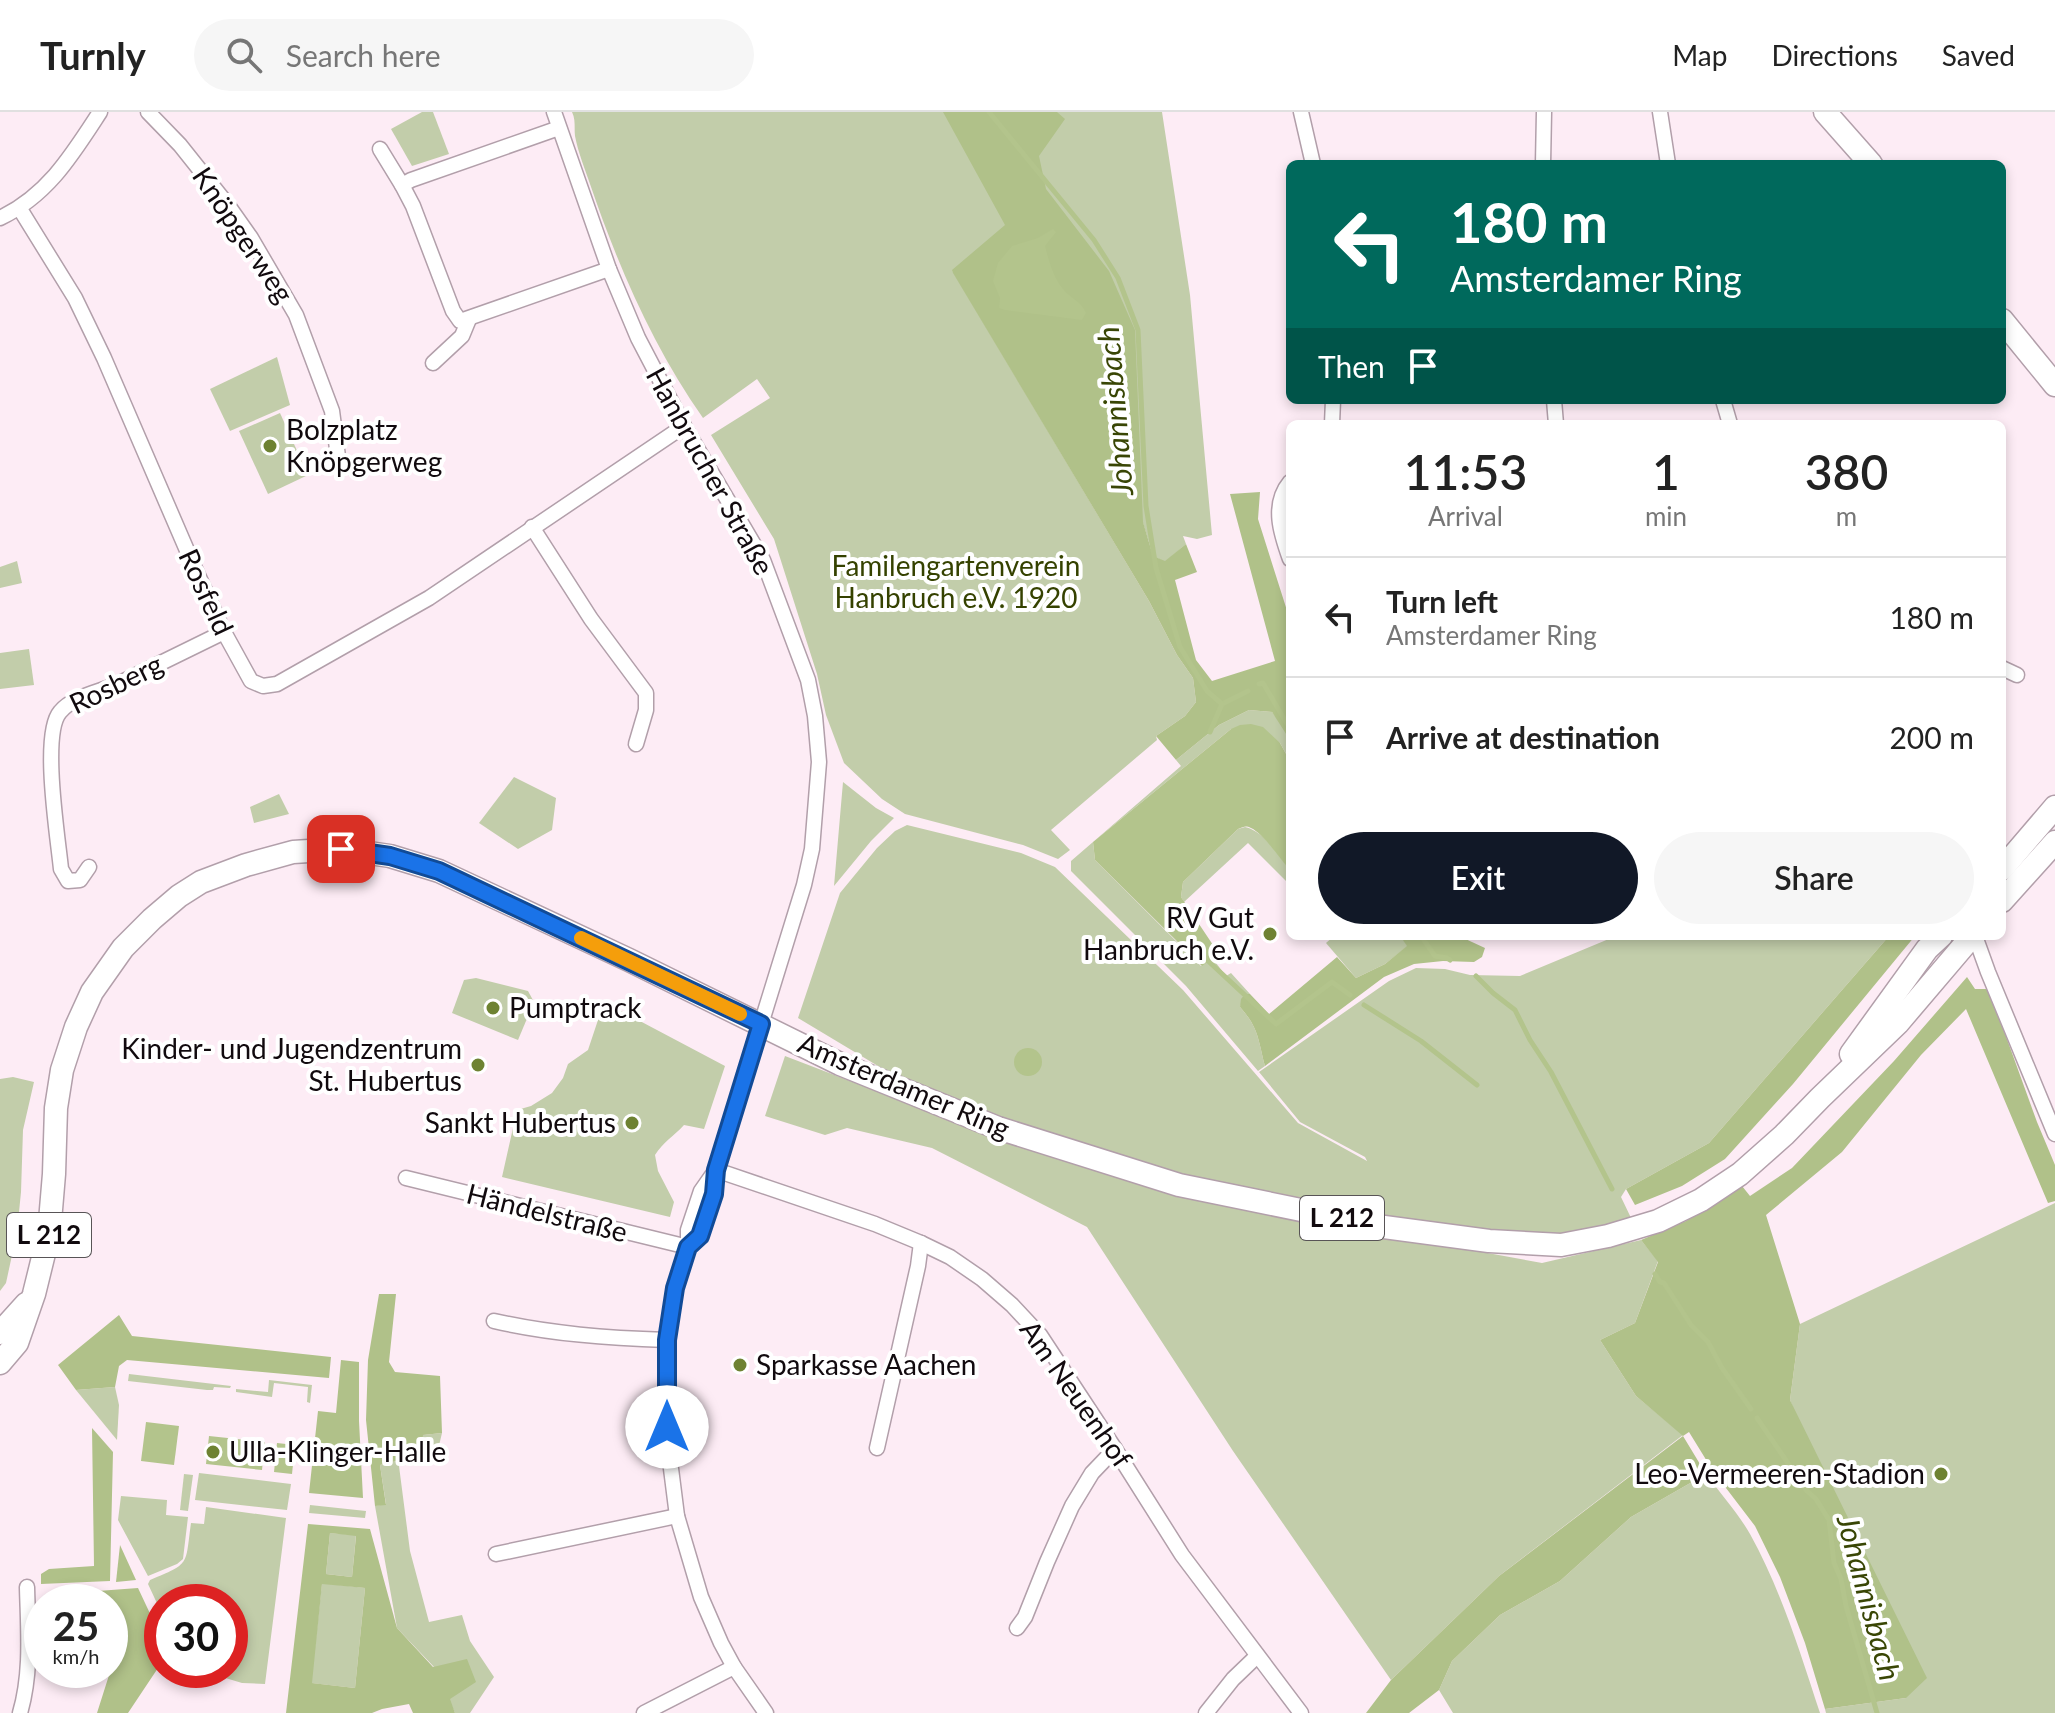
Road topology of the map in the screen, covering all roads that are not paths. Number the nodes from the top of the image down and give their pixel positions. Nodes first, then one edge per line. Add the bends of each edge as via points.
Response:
1 (100, 112) edge
2 (148, 112) edge
3 (554, 112) edge
4 (1301, 112) edge
5 (1544, 112) edge
6 (1660, 112) edge
7 (1825, 112) edge
8 (559, 128) junction
9 (380, 149) dead end
10 (1312, 160) edge
11 (1543, 160) edge
12 (1667, 160) edge
13 (1867, 160) edge
14 (402, 185) junction
15 (20, 209) junction
16 (0, 218) edge
17 (609, 269) junction
18 (469, 319) junction
19 (2006, 325) edge
20 (433, 363) dead end
21 (2055, 385) edge
22 (684, 426) junction
23 (339, 464) dead end
24 (1286, 487) edge
25 (532, 527) junction
26 (1286, 547) edge
27 (224, 632) junction
28 (2006, 670) edge
29 (2017, 675) dead end
30 (636, 744) dead end
31 (2055, 807) edge
32 (2055, 842) edge
33 (2006, 864) edge
34 (89, 867) dead end
35 (2006, 897) edge
36 (1937, 940) edge
37 (1971, 940) edge
38 (1976, 940) edge
39 (761, 1024) junction
40 (1820, 1098) junction
41 (2055, 1134) edge
42 (716, 1170) junction
43 (406, 1178) dead end
44 (921, 1243) junction
45 (688, 1247) junction
46 (34, 1294) junction
47 (494, 1321) dead end
48 (3, 1327) edge
49 (667, 1340) junction
50 (0, 1363) edge
51 (877, 1448) dead end
52 (1115, 1449) junction
53 (677, 1516) junction
54 (496, 1554) dead end
55 (1017, 1628) dead end
56 (1257, 1656) junction
57 (734, 1667) junction
58 (26, 1688) edge
59 (20, 1713) edge
60 (644, 1713) edge
61 (766, 1713) edge
62 (1206, 1713) edge
63 (1301, 1713) edge

1 - 15 street via 65,165
2 - 23 street, Knöpgerweg via 227,204 296,315 332,411
3 - 8 street, Hanbrucher Straße
4 - 10 street
5 - 11 street
6 - 12 street
7 - 13 main road
8 - 14 street
8 - 17 street, Hanbrucher Straße
9 - 14 street
14 - 18 street via 453,311 460,321
15 - 16 street
15 - 27 street, Rosfeld via 75,298 104,358
17 - 18 street
17 - 22 street, Hanbrucher Straße
18 - 20 street via 462,336
19 - 21 main road
22 - 25 street, Rosfeld
22 - 39 street, Hanbrucher Straße via 763,560 808,680 815,716 819,762 812,849
24 - 26 street via 1279,527
25 - 27 street, Rosfeld via 411,609 277,684 251,681
25 - 30 street via 646,693
27 - 34 street, Rosberg via 59,713 51,732 61,869 68,881 80,880
28 - 29 street
31 - 33 main road
32 - 35 main road
36 - 40 main road, Amsterdamer Ring / L 212
37 - 40 main road, Amsterdamer Ring / L 212 via 1898,1023
38 - 41 street
39 - 40 main road, Amsterdamer Ring / L 212 via 840,1064 998,1128 1179,1185 1384,1227 1489,1241 1561,1245 1658,1221 1740,1174
39 - 42 street, Hanbrucher Straße
39 - 46 main road, Amsterdamer Ring / L 212 via 414,863 341,849 293,852 246,865 179,896 123,948 92,992 62,1070 49,1233
42 - 44 street, Am Neuenhof
42 - 45 street, Hanbrucher Straße via 701,1191
43 - 45 street, Händelstraße
44 - 51 street
44 - 52 street, Am Neuenhof via 950,1257 1012,1305 1040,1335
45 - 49 street, Hanbrucher Straße
46 - 48 main road, Amsterdamer Ring / L 212
46 - 50 main road, Amsterdamer Ring / L 212 via 17,1343
47 - 49 street via 609,1338
49 - 53 street, Hanbrucher Straße via 667,1427
52 - 55 street via 1072,1506
52 - 56 street, Am Neuenhof via 1182,1555
53 - 54 street
53 - 57 street, Hanbrucher Straße via 701,1597
56 - 62 street
56 - 63 street, Am Neuenhof
57 - 60 street
57 - 61 street, Hanbrucher Straße
58 - 59 street

